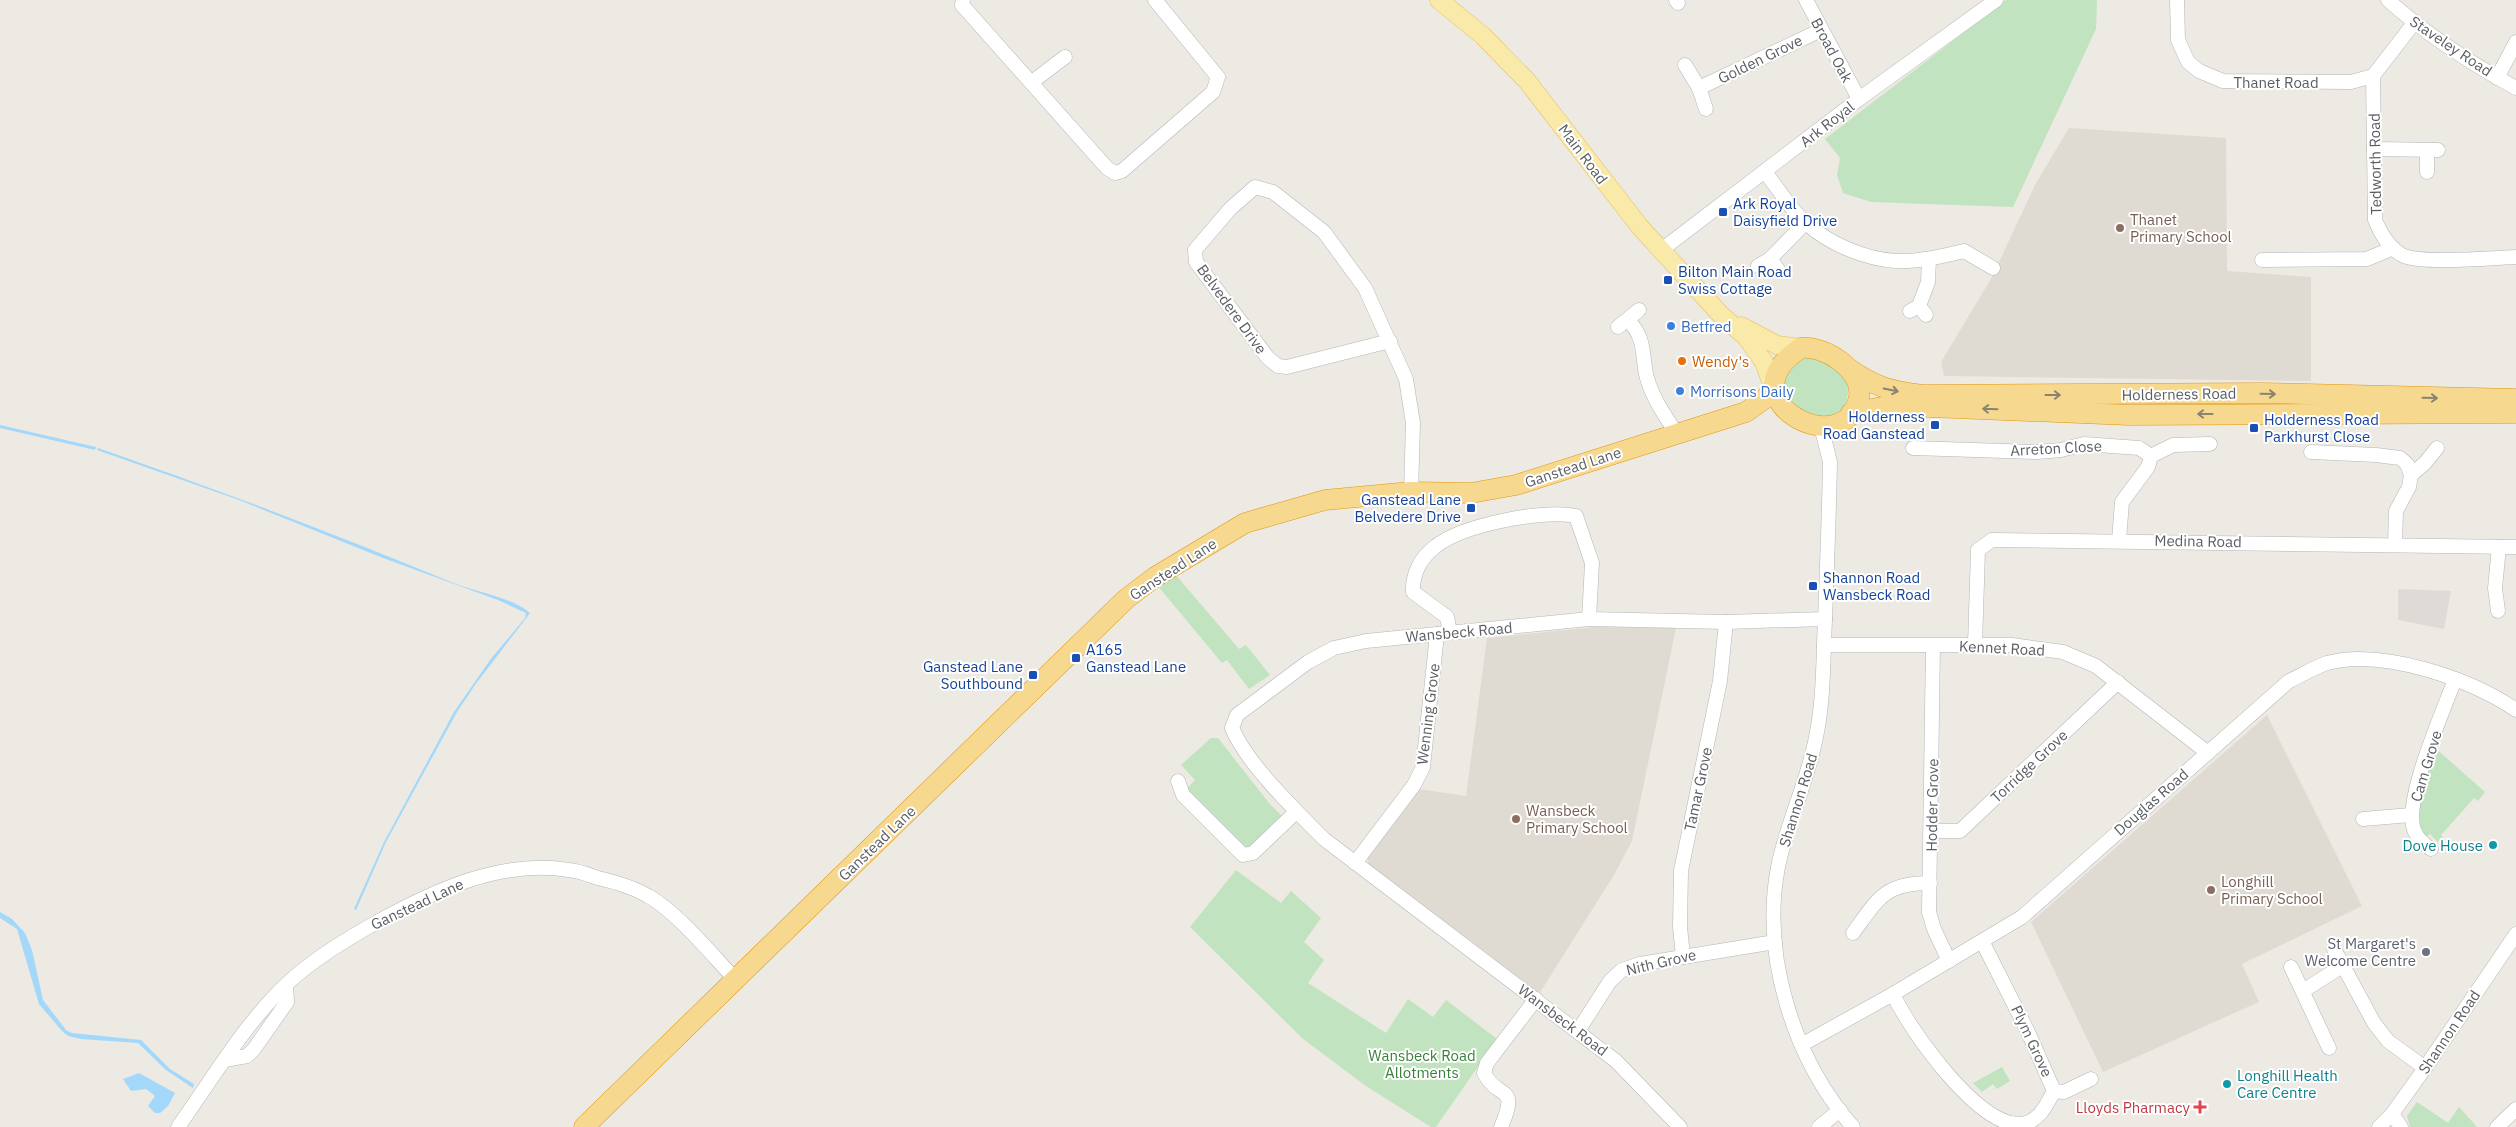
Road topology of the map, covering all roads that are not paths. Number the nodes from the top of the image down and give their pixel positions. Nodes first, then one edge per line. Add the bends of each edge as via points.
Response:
1 (963, 0) edge
2 (1155, 0) edge
3 (1439, 0) edge
4 (1806, 0) edge
5 (1996, 0) edge
6 (2177, 0) edge
7 (2388, 0) edge
8 (2414, 23) junction
9 (1821, 30) junction
10 (2516, 42) edge
11 (1068, 54) dead end
12 (1685, 64) dead end
13 (2374, 76) junction
14 (2497, 78) junction
15 (1032, 82) junction
16 (1699, 88) junction
17 (2516, 88) edge
18 (1859, 99) junction
19 (1706, 109) dead end
20 (2374, 150) junction
21 (1765, 172) junction
22 (2427, 172) dead end
23 (1805, 223) junction
24 (2393, 248) junction
25 (1660, 251) junction
26 (2516, 257) edge
27 (1929, 258) junction
28 (2262, 260) dead end
29 (1994, 268) dead end
30 (1779, 271) dead end
31 (1639, 310) dead end
32 (1918, 310) dead end
33 (1720, 315) junction
34 (1390, 340) junction
35 (1802, 348) junction
36 (1848, 368) junction
37 (1773, 387) junction
38 (2516, 399) edge
39 (1746, 412) junction
40 (2516, 413) edge
41 (1850, 414) junction
42 (1803, 421) junction
43 (1677, 434) junction
44 (2210, 444) dead end
45 (1913, 448) dead end
46 (2437, 448) dead end
47 (2317, 449) dead end
48 (1829, 454) junction
49 (2151, 456) junction
50 (2411, 475) junction
51 (1411, 492) junction
52 (2119, 540) junction
53 (2395, 544) junction
54 (2498, 547) junction
55 (2516, 547) edge
56 (2498, 611) dead end
57 (1589, 619) junction
58 (1825, 619) junction
59 (1726, 622) junction
60 (1444, 633) junction
61 (1824, 645) junction
62 (1975, 645) junction
63 (1933, 646) junction
64 (2455, 679) junction
65 (2118, 682) junction
66 (2516, 710) edge
67 (2208, 753) junction
68 (1178, 780) dead end
69 (1296, 812) junction
70 (2411, 815) junction
71 (2363, 819) dead end
72 (1932, 832) junction
73 (2431, 849) dead end
74 (1355, 863) junction
75 (1930, 883) junction
76 (1853, 933) dead end
77 (2516, 934) edge
78 (1982, 941) junction
79 (1775, 942) junction
80 (2334, 949) dead end
81 (1683, 956) junction
82 (1949, 961) junction
83 (2342, 966) junction
84 (2291, 967) dead end
85 (735, 980) junction
86 (2303, 991) junction
87 (1893, 994) junction
88 (1536, 999) junction
89 (1578, 1031) junction
90 (1803, 1044) junction
91 (2329, 1048) dead end
92 (2425, 1068) junction
93 (2091, 1080) dead end
94 (2054, 1091) junction
95 (2516, 1109) edge
96 (1840, 1110) junction
97 (2392, 1114) junction
98 (178, 1127) edge
99 (584, 1127) edge
100 (1501, 1127) edge
101 (1680, 1127) edge
102 (1819, 1127) edge
103 (1853, 1127) edge
104 (2379, 1127) edge
105 (2401, 1127) edge
106 (2497, 1127) edge

1 - 15 street via 962,5
2 - 15 street via 1218,76 1213,92 1122,171 1115,173 1108,168
3 - 25 main road, Main Road via 1514,66
4 - 9 street, Broad Oak
5 - 18 street, Ark Royal
6 - 13 street, Thanet Road via 2178,40 2188,62 2222,81 2351,82
7 - 8 street, Staveley Road
8 - 13 street
8 - 14 street, Staveley Road
9 - 16 street, Golden Grove
9 - 18 street, Broad Oak
10 - 14 street
11 - 15 street
12 - 16 street, Golden Grove
13 - 20 street, Tedworth Road
14 - 17 street, Staveley Road
16 - 19 street, Golden Grove
18 - 21 street, Ark Royal
20 - 22 street via 2432,150
20 - 24 street, Tedworth Road via 2375,220
21 - 23 street
21 - 25 street, Ark Royal
23 - 27 street via 1862,255 1896,261
23 - 30 street via 1764,263
24 - 26 street, Tedworth Road via 2404,256 2420,260
24 - 28 street via 2368,259
25 - 33 main road, Main Road
27 - 29 street via 1964,250
27 - 32 street via 1928,282
31 - 43 street via 1623,324 1638,331 1654,398
33 - 35 main road, Main Road via 1770,343
33 - 37 main road, Main Road via 1758,353
34 - 34 street, Belvedere Drive via 1365,288 1324,232 1273,192 1255,187 1230,209 1195,250 1196,262 1268,358 1278,366 1287,367
34 - 51 street, Belvedere Drive via 1406,379 1413,423
35 - 36 highway via 1819,350
35 - 37 highway via 1784,362
36 -> 38 highway, Holderness Road via 1886,390 1923,394 2262,394
36 - 41 highway via 1859,389
37 - 39 highway, Ganstead Lane via 1767,397
37 - 42 highway via 1781,404
39 - 42 highway, Ganstead Lane
39 - 43 highway, Ganstead Lane
40 -> 41 highway, Holderness Road via 2129,415 1905,406
41 - 42 highway via 1822,427
41 - 48 street, Shannon Road
42 - 48 street, Shannon Road via 1821,430
43 - 51 highway, Ganstead Lane via 1516,485 1471,492
44 - 49 street via 2173,445
45 - 49 street, Arreton Close via 1929,445 2037,452 2084,444 2138,448
46 - 50 street
47 - 50 street via 2400,458 2407,464
48 - 58 street, Shannon Road
49 - 52 street via 2148,467 2122,502
50 - 53 street via 2409,488 2396,511
51 - 85 highway, Ganstead Lane via 1324,500 1245,523 1155,577 1126,599
52 - 53 street, Medina Road
52 - 62 street, Medina Road via 1992,540 1983,544 1978,550
53 - 54 street, Medina Road
54 - 55 street, Medina Road
54 - 56 street via 2495,588
57 - 59 street, Wansbeck Road
57 - 60 street, Wansbeck Road
57 - 60 street via 1592,563 1576,516 1562,513 1492,523 1434,547 1419,565 1413,578 1413,592 1447,617
58 - 59 street, Wansbeck Road
58 - 61 street, Shannon Road
59 - 81 street, Tamar Grove via 1720,681 1681,871
60 - 69 street, Wansbeck Road via 1366,641 1334,648 1308,662 1237,715 1232,728 1238,744
60 - 74 street, Wenning Grove via 1423,767 1414,785
61 - 63 street, Kennet Road
61 - 79 street, Shannon Road via 1823,688 1816,738 1778,868
62 - 63 street, Kennet Road
62 - 65 street, Kennet Road via 2012,645 2063,652 2096,666
63 - 72 street, Hodder Grove
64 - 66 street, Douglas Road
64 - 67 street, Douglas Road via 2410,665 2355,658 2326,663 2290,681
64 - 70 street, Cam Grove via 2425,760
65 - 67 street, Kennet Road
65 - 72 street, Torridge Grove via 1960,831
67 - 78 street, Douglas Road via 2022,917
68 - 69 street via 1183,795 1242,855 1253,853
69 - 74 street, Wansbeck Road
70 - 71 street
70 - 73 street, Cam Grove via 2415,832
72 - 75 street, Hodder Grove
74 - 88 street, Wansbeck Road
75 - 76 street via 1908,883 1888,890
75 - 82 street, Hodder Grove via 1929,912
77 - 92 street, Shannon Road
78 - 82 street, Douglas Road
78 - 94 street, Plym Grove
79 - 81 street, Nith Grove
79 - 90 street, Shannon Road via 1791,1017
80 - 83 street
81 - 89 street, Nith Grove via 1622,970 1610,981
82 - 87 street, Douglas Road
83 - 86 street
83 - 92 street via 2388,1042
84 - 86 street
85 - 98 street, Ganstead Lane via 666,909 648,896 612,881 569,870 537,869 506,871 454,884 355,934 310,964 286,986 225,1060
85 - 99 highway, Ganstead Lane
86 - 91 street
87 - 90 street, Douglas Road
87 - 94 street, Plym Grove via 1918,1038 1938,1063 1990,1114 2020,1124 2043,1111
88 - 89 street, Wansbeck Road
88 - 100 street via 1487,1063 1484,1073 1487,1080 1505,1092 1509,1100
89 - 101 street, Wansbeck Road via 1616,1061
90 - 96 street, Shannon Road via 1818,1076
92 - 97 street, Shannon Road
93 - 94 street via 2064,1092
95 - 106 street
96 - 102 street
96 - 103 street, Shannon Road
97 - 104 street, Shannon Road
97 - 105 street

